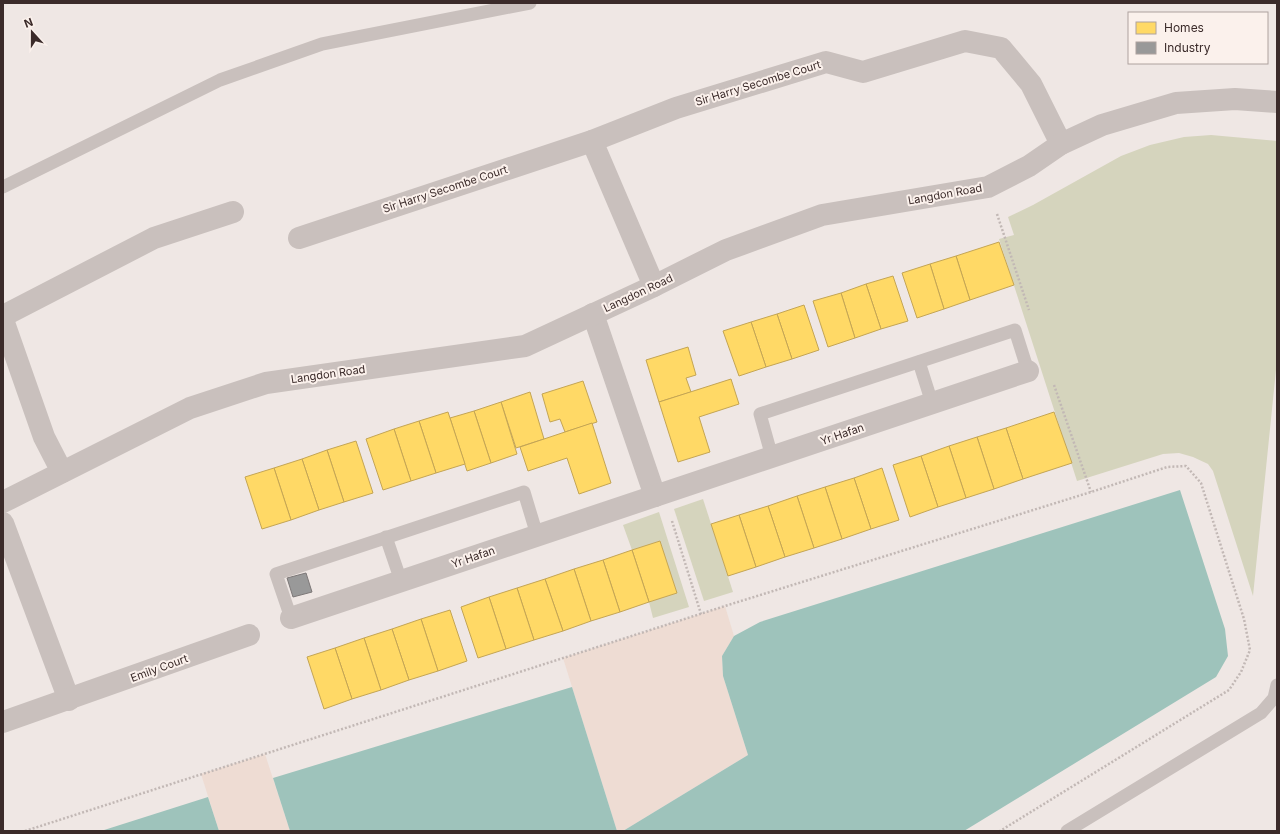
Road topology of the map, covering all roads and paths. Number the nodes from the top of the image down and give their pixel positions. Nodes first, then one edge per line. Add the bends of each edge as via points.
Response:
1 (530, 3) edge
2 (1277, 102) edge
3 (592, 141) junction
4 (1061, 144) junction
5 (3, 188) edge
6 (233, 212) dead end
7 (298, 238) dead end
8 (654, 286) junction
9 (593, 314) junction
10 (3, 316) edge
11 (3, 320) edge
12 (919, 362) junction
13 (1028, 371) joint
14 (932, 403) junction
15 (772, 457) junction
16 (62, 472) junction
17 (659, 495) junction
18 (3, 502) edge
19 (3, 523) edge
20 (537, 536) junction
21 (386, 537) junction
22 (401, 581) junction
23 (701, 614) junction
24 (291, 618) joint
25 (249, 636) dead end
26 (1277, 685) edge
27 (69, 700) junction
28 (3, 722) edge
29 (25, 831) edge
30 (1000, 831) edge
31 (1067, 831) edge

1 - 5 lane via 322,44 227,77
2 - 4 street, Langdon Road via 1235,99 1176,103 1102,125
3 - 4 street, Sir Harry Secombe Court via 676,108 826,62 863,72 965,41 1001,48 1031,84
3 - 7 street, Sir Harry Secombe Court
3 - 8 street
4 - 8 street, Langdon Road via 1029,166 988,187 822,215 726,250
6 - 10 street via 154,238
8 - 9 street, Langdon Road
9 - 16 street, Langdon Road via 525,346 266,382 190,408
9 - 17 street
11 - 16 street via 44,437
12 - 13 lane via 1015,330
12 - 14 lane
12 - 15 lane via 760,414
13 - 14 street, Yr Hafan
14 - 15 street, Yr Hafan
15 - 17 street, Yr Hafan
16 - 18 street, Langdon Road
17 - 20 street, Yr Hafan
17 - 23 path
19 - 27 street
20 - 21 lane via 524,492
20 - 22 street, Yr Hafan
21 - 22 lane
21 - 24 lane via 276,574
22 - 24 street, Yr Hafan
23 - 29 path
23 - 30 path via 1167,467 1186,466 1201,483 1244,619 1250,650 1241,672 1229,690
25 - 27 street, Emily Court
26 - 31 lane via 1274,698 1261,713
27 - 28 street, Emily Court

